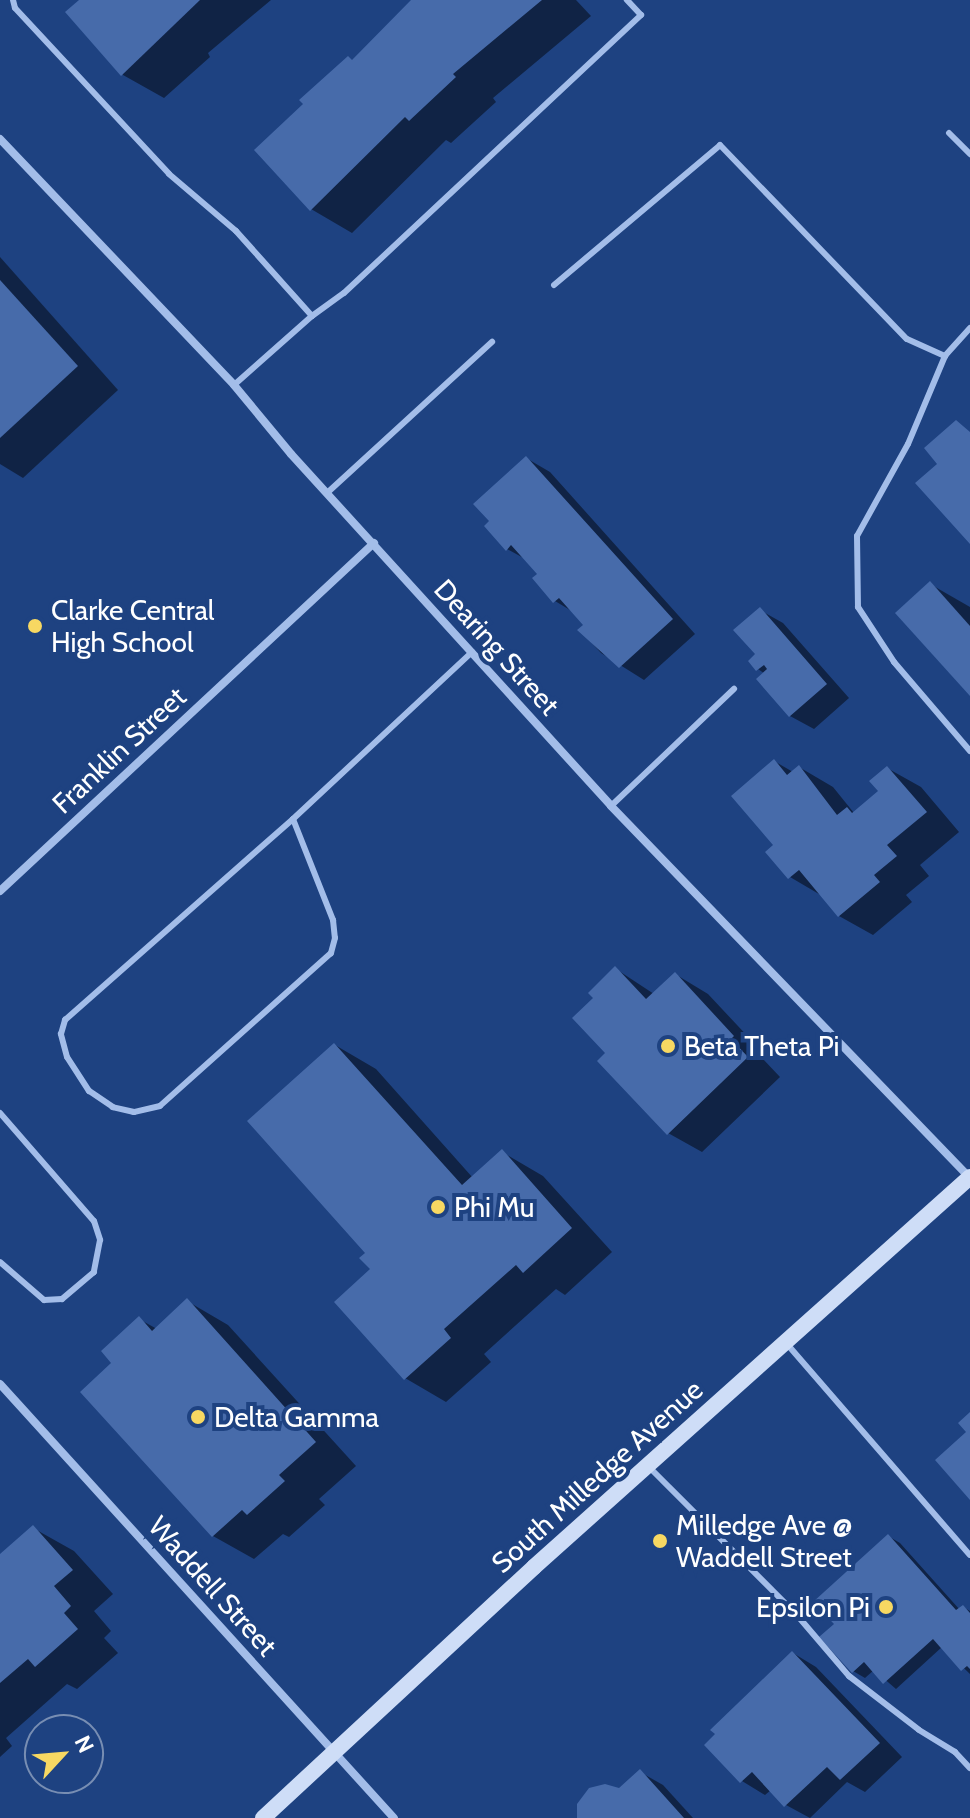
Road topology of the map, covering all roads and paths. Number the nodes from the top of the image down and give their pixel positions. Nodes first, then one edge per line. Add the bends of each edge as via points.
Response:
1 (13, 0) edge
2 (627, 0) edge
3 (949, 133) dead end
4 (0, 139) edge
5 (970, 154) edge
6 (554, 285) dead end
7 (312, 316) junction
8 (970, 328) edge
9 (492, 342) dead end
10 (945, 356) junction
11 (234, 385) junction
12 (327, 493) junction
13 (374, 543) junction
14 (472, 652) junction
15 (734, 689) dead end
16 (970, 751) edge
17 (611, 806) junction
18 (293, 819) junction
19 (0, 891) edge
20 (0, 1113) edge
21 (970, 1178) edge
22 (0, 1262) edge
23 (784, 1342) junction
24 (0, 1384) edge
25 (648, 1466) junction
26 (970, 1555) edge
27 (335, 1754) junction
28 (970, 1768) edge
29 (263, 1818) edge
30 (394, 1818) edge

1 - 7 lane via 169,174 236,231
2 - 7 lane via 641,15 344,293
3 - 5 lane
4 - 11 street, Dearing Street
6 - 10 lane via 720,145 907,339
7 - 11 lane
8 - 10 lane
9 - 12 lane
10 - 16 lane via 908,444 857,536 858,607 894,662
11 - 12 street, Dearing Street
12 - 13 street, Dearing Street
13 - 14 street, Dearing Street
13 - 19 street, Franklin Street
14 - 17 street, Dearing Street
14 - 18 lane
15 - 17 lane
17 - 21 street, Dearing Street
18 - 18 lane via 65,1020 61,1034 67,1057 89,1091 123,1110 160,1106 331,953 333,920
20 - 22 lane via 94,1221 100,1240 94,1272 62,1299 44,1300
21 - 23 main road, South Milledge Avenue
23 - 25 main road, South Milledge Avenue
23 - 26 lane
24 - 27 street, Waddell Street
25 - 27 main road, South Milledge Avenue
25 - 28 lane via 796,1614 849,1676
27 - 29 main road, South Milledge Avenue
27 - 30 street, Waddell Street

